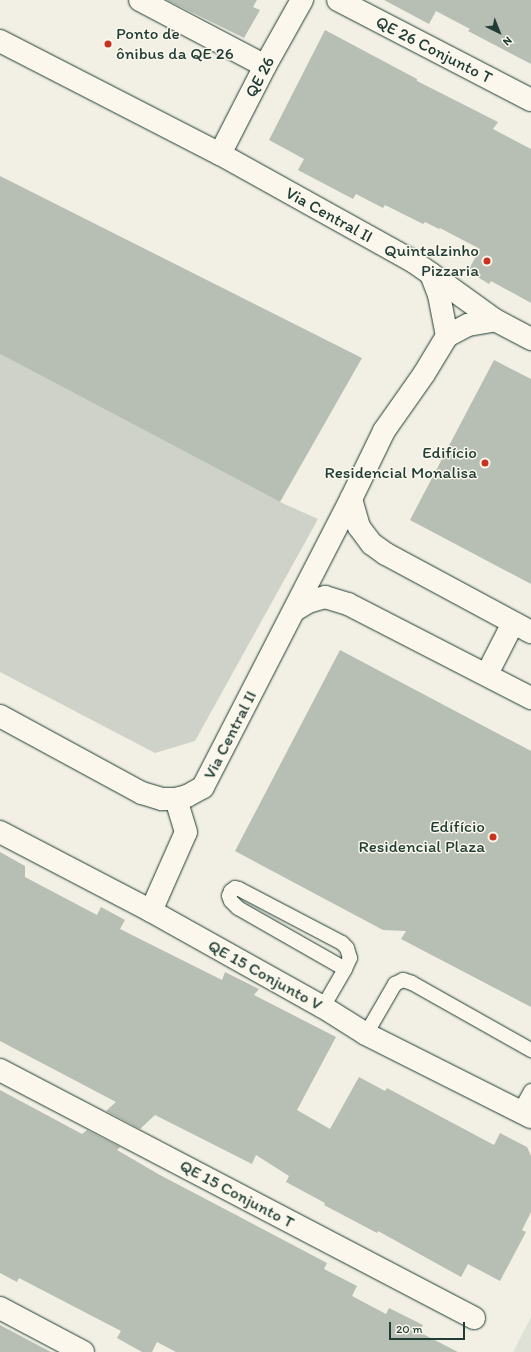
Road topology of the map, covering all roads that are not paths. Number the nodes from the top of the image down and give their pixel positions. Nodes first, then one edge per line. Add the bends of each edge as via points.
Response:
1 (140, 0) edge
2 (302, 0) edge
3 (338, 0) edge
4 (0, 40) edge
5 (265, 66) junction
6 (531, 100) edge
7 (220, 154) junction
8 (431, 274) junction
9 (495, 320) junction
10 (447, 336) junction
11 (531, 339) edge
12 (351, 499) junction
13 (295, 610) junction
14 (522, 628) edge
15 (487, 674) junction
16 (531, 698) edge
17 (0, 716) edge
18 (176, 799) junction
19 (0, 832) edge
20 (151, 911) junction
21 (345, 969) junction
22 (323, 1007) junction
23 (366, 1034) junction
24 (531, 1050) edge
25 (0, 1070) edge
26 (531, 1091) edge
27 (525, 1114) edge
28 (0, 1308) edge
29 (474, 1318) dead end
30 (83, 1352) edge

1 - 5 street
2 - 5 street, QE 26
3 - 6 street, QE 26 Conjunto T
4 - 7 street, Via Central II
5 - 7 street, QE 26
7 - 8 street, Via Central II via 414,262
8 - 9 street, Via Central II
8 - 10 street via 439,295
9 - 10 street via 468,325
9 - 11 street, Via Central II
10 - 12 street, Via Central II via 384,431
12 - 13 street, Via Central II
12 - 14 street via 359,527 372,544
13 - 15 street via 308,602 325,597 348,604
13 - 18 street, Via Central II via 203,787
14 - 15 street
15 - 16 street
17 - 18 street, Via Central II via 142,793 162,799
18 - 20 street via 186,832
19 - 20 street, QE 15 Conjunto V
20 - 22 street, QE 15 Conjunto V
21 - 21 lane via 350,954 342,943 239,889 231,891 231,901 238,908
21 - 22 lane
22 - 23 street, QE 15 Conjunto V
23 - 24 lane via 395,984 403,980
23 - 27 street, QE 15 Conjunto V
25 - 29 street, QE 15 Conjunto T
26 - 27 lane
28 - 30 street

